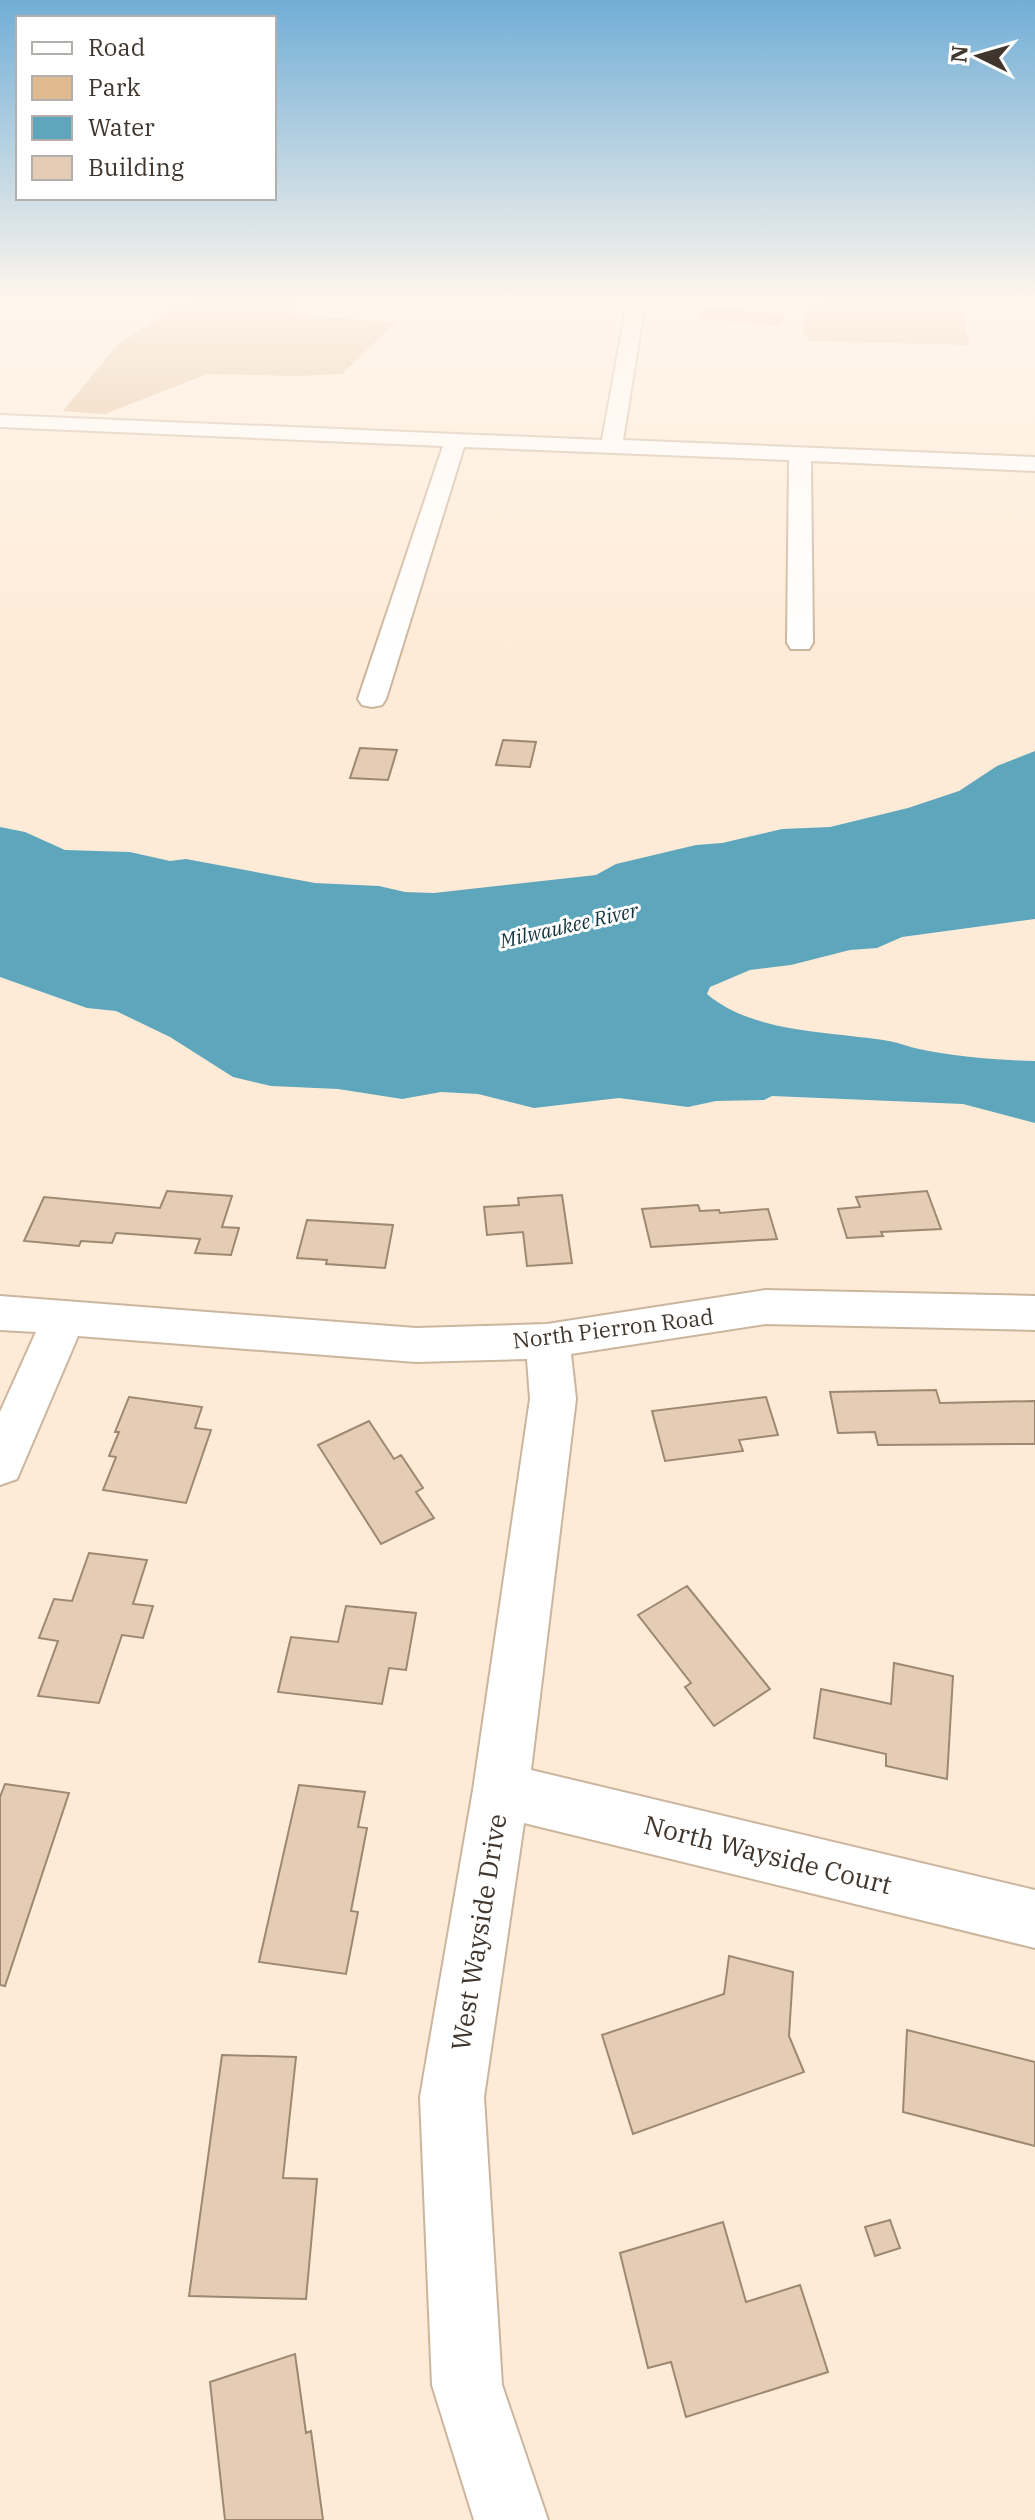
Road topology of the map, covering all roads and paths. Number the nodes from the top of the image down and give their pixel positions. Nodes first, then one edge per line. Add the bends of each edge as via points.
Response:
1 (616, 415) edge
2 (0, 421) edge
3 (455, 440) junction
4 (611, 446) junction
5 (800, 454) junction
6 (1035, 464) edge
7 (800, 643) dead end
8 (372, 699) dead end
9 (0, 1313) edge
10 (1035, 1313) edge
11 (63, 1320) junction
12 (547, 1341) junction
13 (0, 1465) edge
14 (501, 1790) junction
15 (1035, 1919) edge
16 (511, 2520) edge

1 - 4 street
2 - 3 street
3 - 4 street
3 - 8 street
4 - 5 street
5 - 6 street
5 - 7 street
9 - 11 street, North Pierron Road
10 - 12 street, North Pierron Road via 765,1307
11 - 12 street, North Pierron Road via 416,1345
11 - 13 street
12 - 14 street, West Wayside Drive via 553,1399
14 - 15 street, North Wayside Court
14 - 16 street, West Wayside Drive via 452,2097 467,2385

